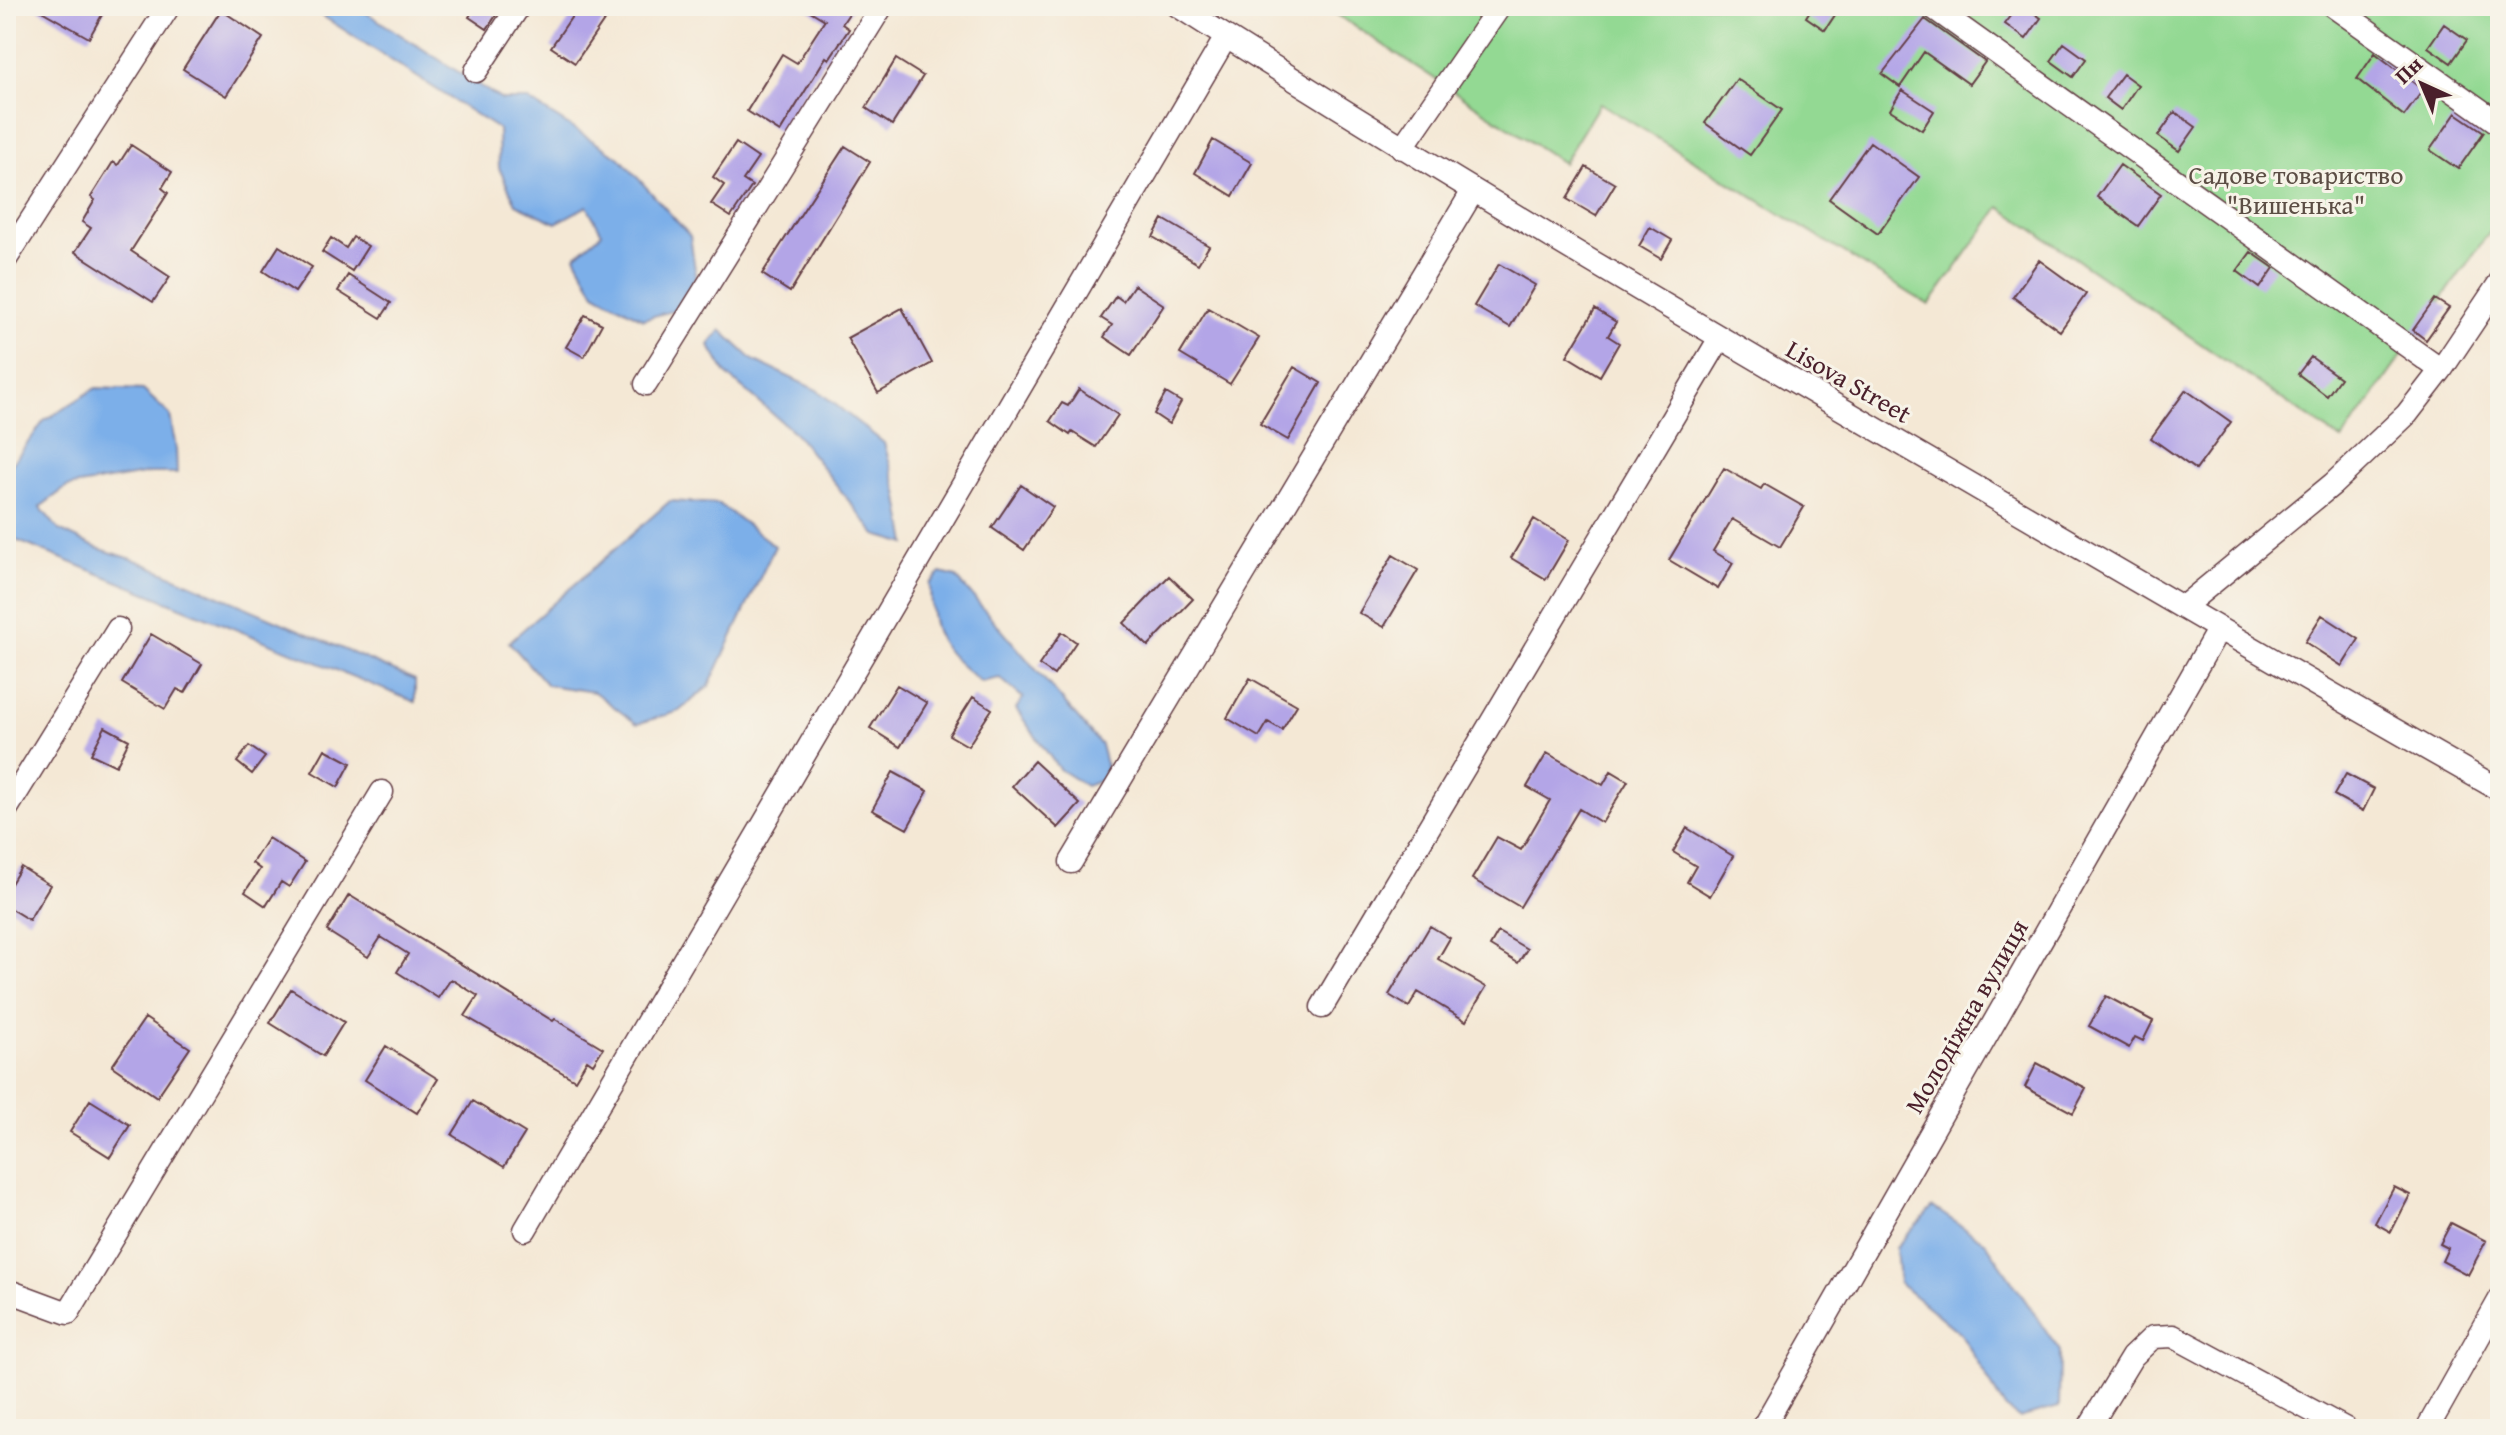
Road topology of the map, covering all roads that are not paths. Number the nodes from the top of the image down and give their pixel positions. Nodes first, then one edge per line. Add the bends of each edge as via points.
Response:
1 (169, 6) edge
2 (519, 6) edge
3 (882, 6) edge
4 (1178, 6) edge
5 (1500, 6) edge
6 (1931, 6) edge
7 (2333, 6) edge
8 (1226, 37) junction
9 (476, 71) dead end
10 (2500, 124) edge
11 (1402, 148) junction
12 (1473, 191) junction
13 (6, 259) edge
14 (2500, 282) edge
15 (1720, 338) junction
16 (2441, 370) junction
17 (646, 384) dead end
18 (2183, 607) junction
19 (118, 629) dead end
20 (2218, 630) junction
21 (2500, 790) edge
22 (382, 792) dead end
23 (6, 810) edge
24 (1071, 862) dead end
25 (1322, 1007) dead end
26 (525, 1230) dead end
27 (6, 1290) edge
28 (2500, 1299) edge
29 (1762, 1429) edge
30 (2088, 1429) edge
31 (2346, 1429) edge
32 (2427, 1429) edge

1 - 13 street
2 - 9 street
3 - 17 street
4 - 8 street, Lisova Street
5 - 11 street
6 - 16 street
7 - 10 street
8 - 11 street, Lisova Street
8 - 26 street
11 - 12 street, Lisova Street
12 - 15 street, Lisova Street
12 - 24 street
14 - 16 street
15 - 18 street, Lisova Street
15 - 25 street
16 - 18 street via 2407,414 2333,484
18 - 20 street, Lisova Street
19 - 23 street
20 - 21 street, Lisova Street
20 - 29 street, Молодіжна вулиця
22 - 27 street via 68,1313
28 - 32 street
30 - 31 street via 2132,1357 2153,1337 2173,1336

